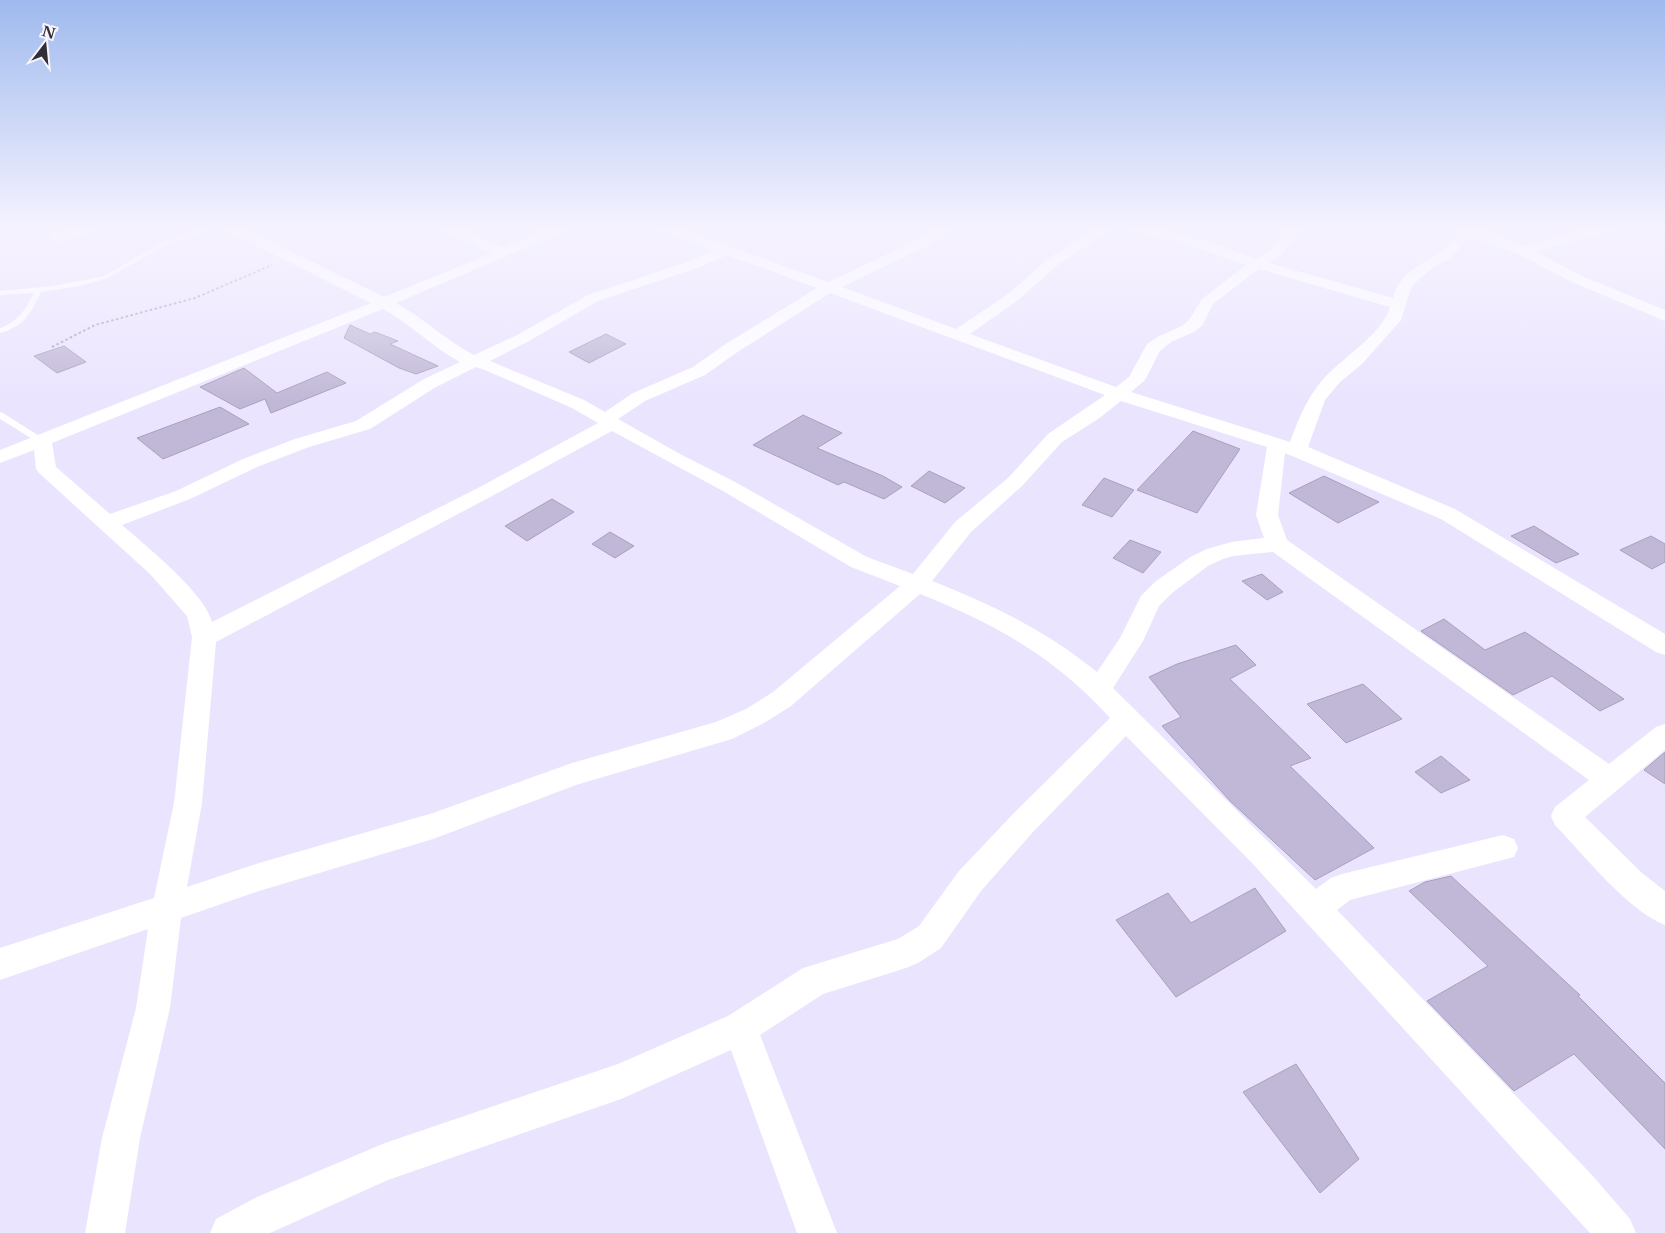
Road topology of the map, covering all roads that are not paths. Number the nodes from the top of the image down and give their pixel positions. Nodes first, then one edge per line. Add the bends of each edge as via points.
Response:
1 (73, 286) edge
2 (349, 286) edge
3 (426, 286) edge
4 (630, 286) edge
5 (821, 286) edge
6 (833, 286) edge
7 (1027, 286) edge
8 (1228, 286) edge
9 (1332, 286) edge
10 (1405, 286) edge
11 (1593, 286) edge
12 (828, 288) junction
13 (38, 291) junction
14 (0, 293) edge
15 (384, 303) junction
16 (1398, 304) junction
17 (1665, 316) edge
18 (0, 330) edge
19 (958, 335) junction
20 (474, 362) junction
21 (1118, 394) junction
22 (0, 415) edge
23 (609, 421) junction
24 (42, 441) junction
25 (1287, 447) junction
26 (0, 457) edge
27 (107, 524) junction
28 (1277, 544) junction
29 (917, 584) junction
30 (204, 638) junction
31 (1665, 646) edge
32 (1099, 689) junction
33 (1126, 719) junction
34 (1665, 735) edge
35 (1611, 780) junction
36 (1503, 848) dead end
37 (167, 908) junction
38 (1314, 908) junction
39 (1665, 910) edge
40 (0, 964) edge
41 (740, 1028) junction
42 (105, 1233) edge
43 (230, 1233) edge
44 (817, 1233) edge
45 (1616, 1233) edge

1 - 13 lane
2 - 15 street
3 - 15 street
4 - 20 street via 593,298
5 - 12 street
6 - 12 street
7 - 19 street
8 - 21 street via 1207,302 1196,323 1153,348 1136,380
9 - 16 street
10 - 16 street
11 - 17 street
12 - 19 street
12 - 23 street via 699,371 639,397
13 - 14 lane
13 - 18 lane via 16,325
15 - 20 street
15 - 24 street
16 - 25 street via 1395,317 1317,399
19 - 21 street
20 - 23 street via 532,383
20 - 27 street via 410,395 363,425 250,463 183,495
21 - 25 street
21 - 29 street via 1054,438 1015,482 963,527
22 - 24 lane
23 - 29 street via 859,562
23 - 30 street via 485,492
24 - 26 street
24 - 27 street via 46,469
25 - 28 street via 1266,515
25 - 31 street via 1448,514
27 - 30 street via 158,569 198,613
28 - 32 street via 1215,554 1164,587 1149,602 1131,641
28 - 35 street
29 - 32 street via 1017,628
29 - 37 street via 782,699 723,731 572,775 434,826 259,877
30 - 37 street via 188,803
32 - 33 street
33 - 38 street
33 - 41 street via 970,881 930,937 906,952 815,980
34 - 35 street
35 - 39 street via 1565,816 1631,883
36 - 38 street via 1342,888
37 - 40 street
37 - 42 street via 153,1008 121,1138
38 - 45 street
41 - 43 street via 620,1081 385,1162 271,1211
41 - 44 street

